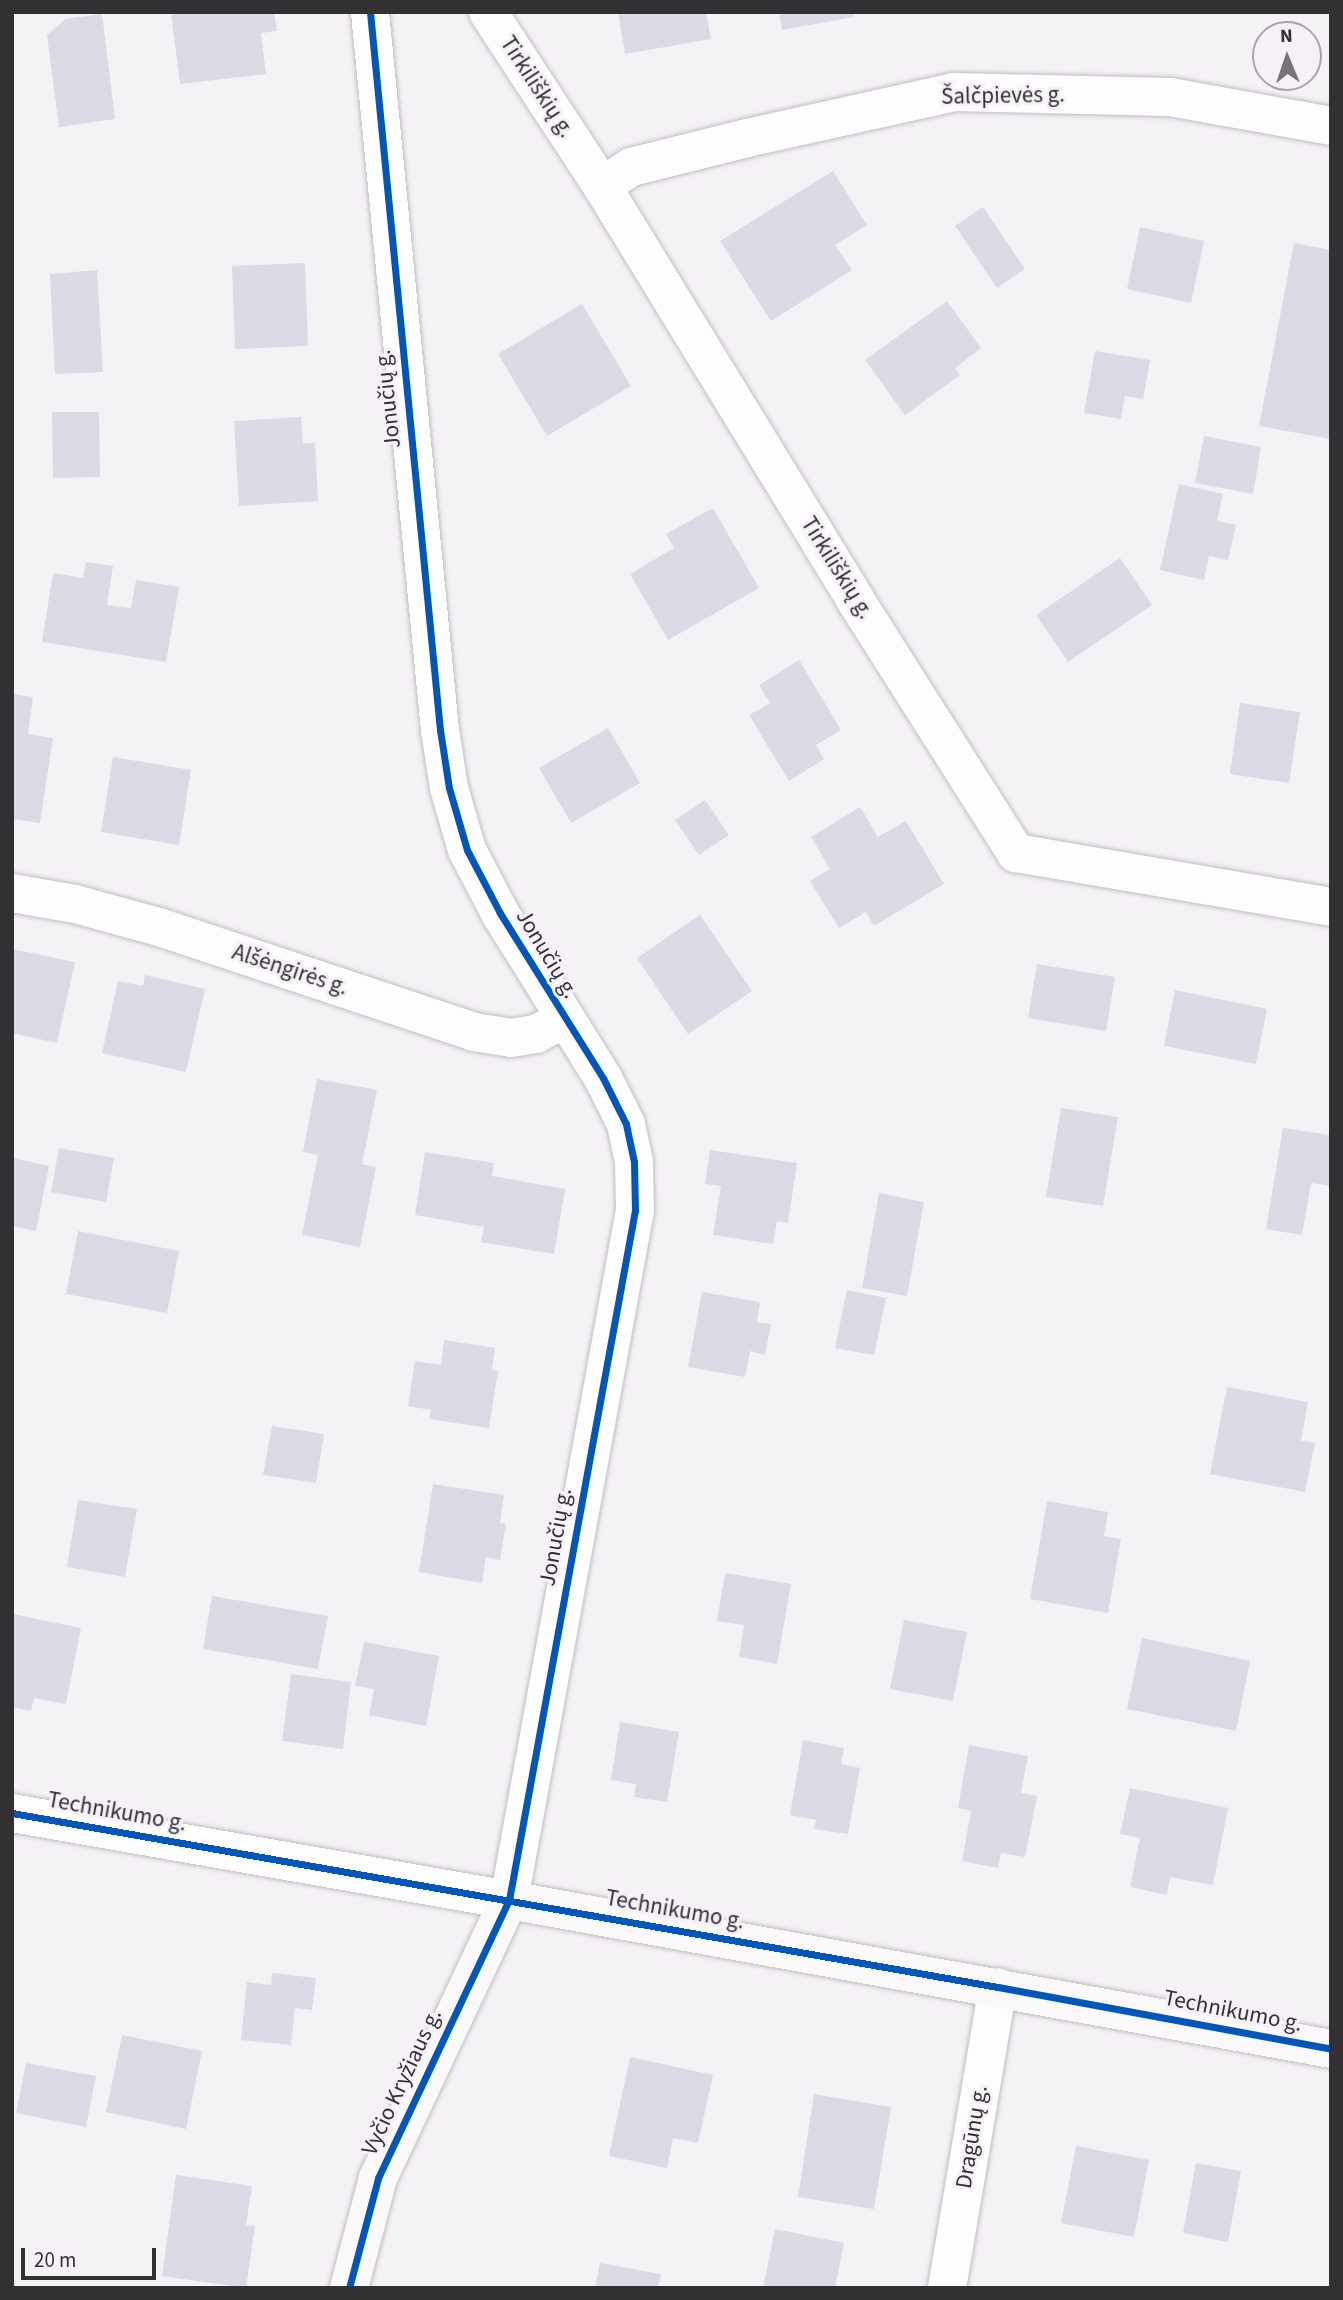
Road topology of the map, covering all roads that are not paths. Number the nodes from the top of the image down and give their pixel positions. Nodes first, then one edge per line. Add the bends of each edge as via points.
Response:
1 (370, 12) edge
2 (488, 12) edge
3 (1331, 125) edge
4 (602, 186) junction
5 (12, 893) edge
6 (1331, 907) edge
7 (564, 1019) junction
8 (12, 1813) edge
9 (509, 1900) junction
10 (998, 1987) junction
11 (1331, 2049) edge
12 (349, 2288) edge
13 (947, 2288) edge

1 - 7 street, Jonučių g. via 449,788 467,850
2 - 4 street, Tirkiliškių g.
3 - 4 street, Šalčpievės g. via 1170,97 954,92 631,167
4 - 6 street, Tirkiliškių g. via 1016,853
5 - 7 street, Alšėngirės g. via 159,927 474,1032 511,1038 536,1034
7 - 9 street, Jonučių g. via 603,1078 625,1124 634,1162 635,1210
8 - 9 street, Technikumo g.
9 - 10 street, Technikumo g.
9 - 12 street, Vyčio Kryžiaus g. via 378,2178
10 - 11 street, Technikumo g.
10 - 13 street, Dragūnų g.

